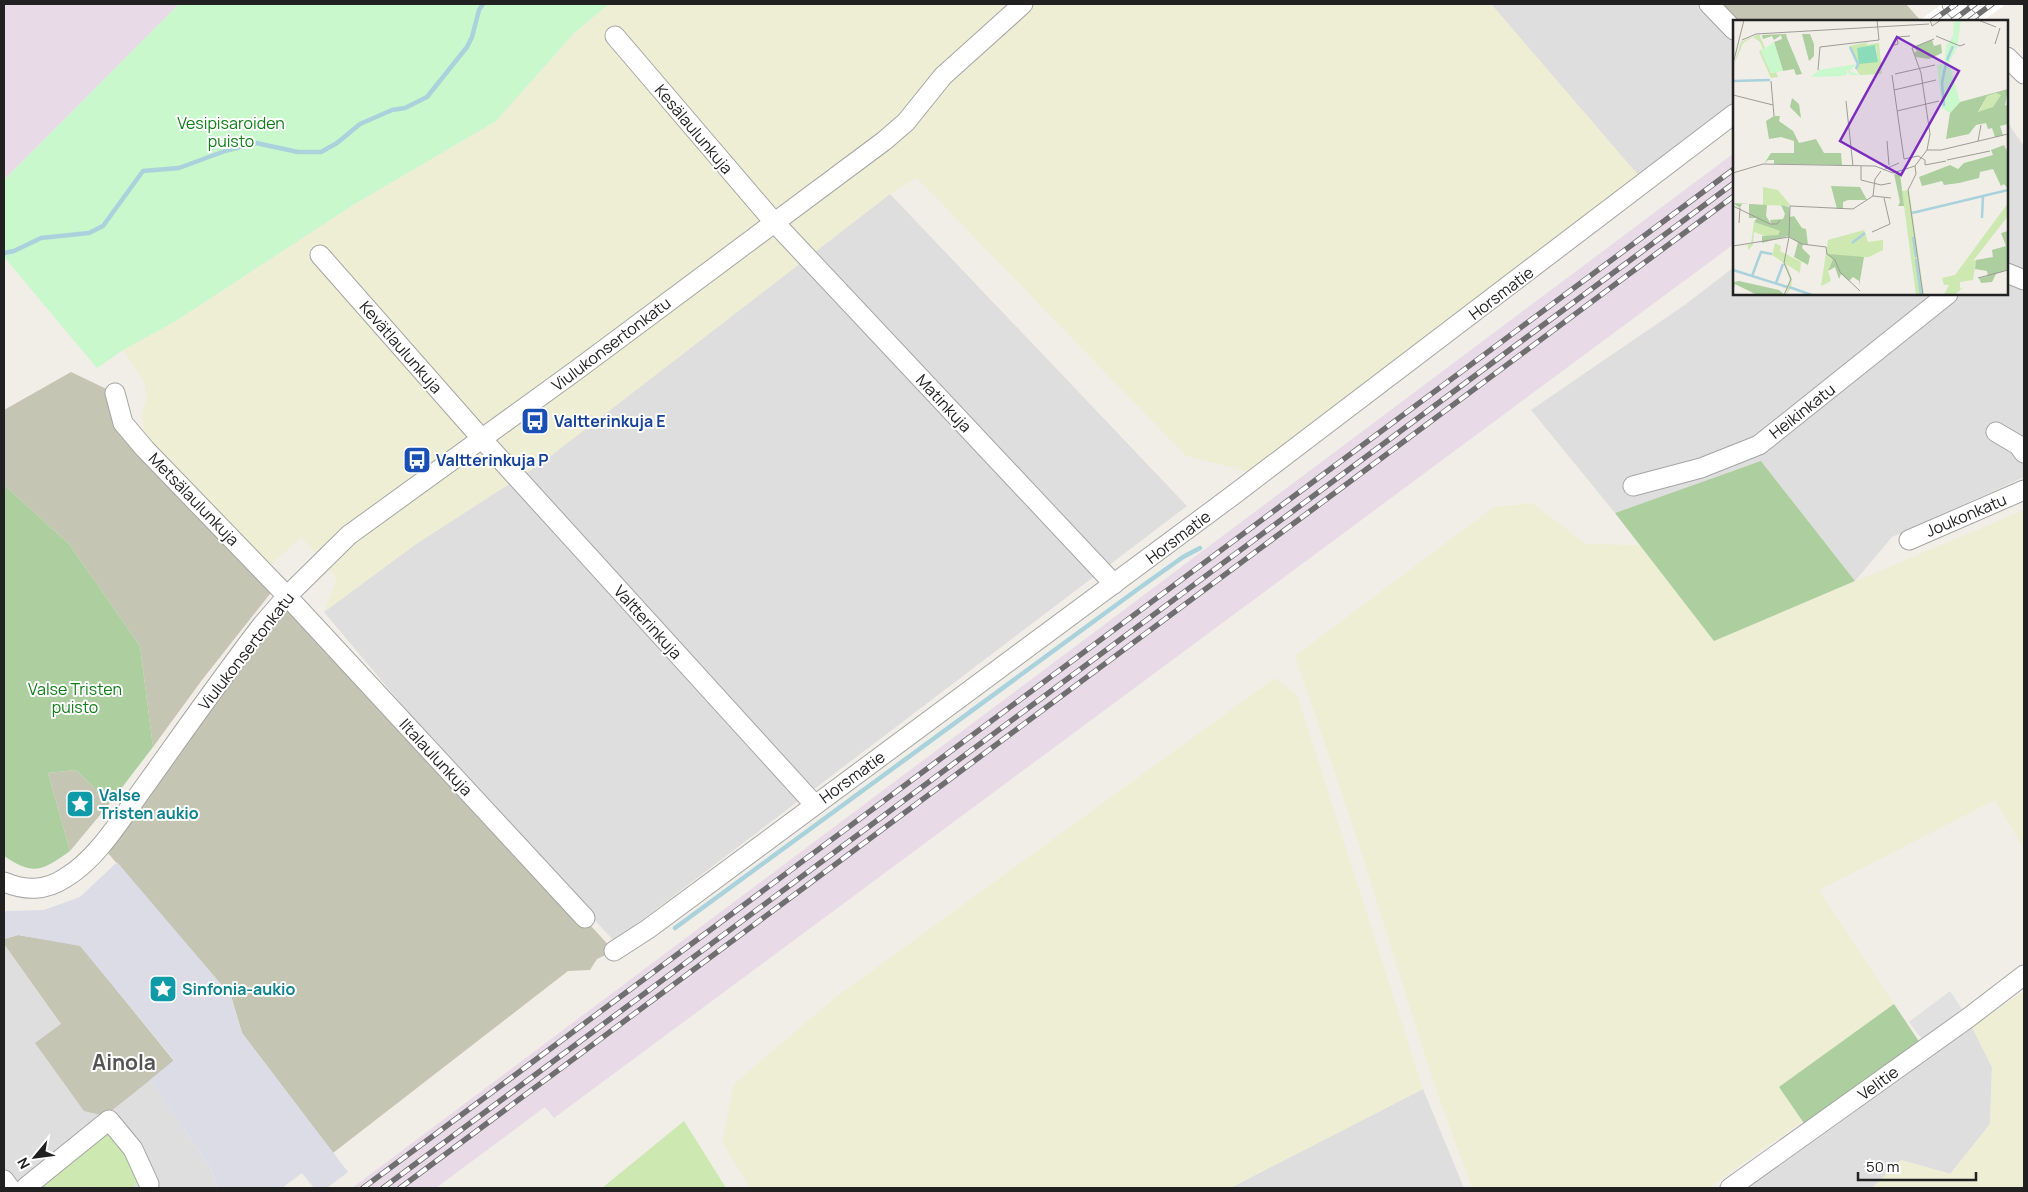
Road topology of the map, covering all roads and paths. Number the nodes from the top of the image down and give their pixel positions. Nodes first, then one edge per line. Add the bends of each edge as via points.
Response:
1 (1023, 4) edge
2 (1709, 4) edge
3 (1952, 4) edge
4 (1968, 20) edge
5 (1733, 29) edge
6 (615, 36) dead end
7 (2008, 58) edge
8 (2024, 74) edge
9 (1733, 115) edge
10 (774, 222) junction
11 (320, 255) dead end
12 (2008, 273) edge
13 (2024, 280) edge
14 (1947, 295) edge
15 (115, 393) dead end
16 (1996, 432) dead end
17 (482, 439) junction
18 (2024, 453) edge
19 (1633, 486) dead end
20 (2024, 490) edge
21 (1909, 540) dead end
22 (1114, 584) junction
23 (287, 596) junction
24 (814, 804) junction
25 (4, 882) edge
26 (585, 918) dead end
27 (614, 951) dead end
28 (2024, 975) edge
29 (4, 1180) edge
30 (149, 1184) dead end
31 (10, 1188) edge
32 (24, 1188) edge
33 (1730, 1188) edge

1 - 10 street, Viulukonsertonkatu via 943,76 906,122
2 - 5 street
3 - 4 street
6 - 10 street, Kesälaulunkuja
7 - 8 street
9 - 22 street, Horsmatie
10 - 17 street, Viulukonsertonkatu
10 - 22 street, Matinkuja
11 - 17 street, Kevätlaulunkuja
12 - 13 street
14 - 19 street, Heikinkatu via 1759,445 1702,468
15 - 23 street, Metsälaulunkuja via 123,423 145,449
16 - 18 street via 2018,445
17 - 23 street, Viulukonsertonkatu via 349,536
17 - 24 street, Valtterinkuja
20 - 21 street, Joukonkatu
22 - 24 street, Horsmatie
23 - 25 street, Viulukonsertonkatu via 251,639 118,823 86,862 49,886 32,890
23 - 26 street, Iltalaulunkuja
24 - 27 street, Horsmatie
28 - 33 street, Velitie
29 - 31 street
30 - 32 street via 133,1150 109,1120

